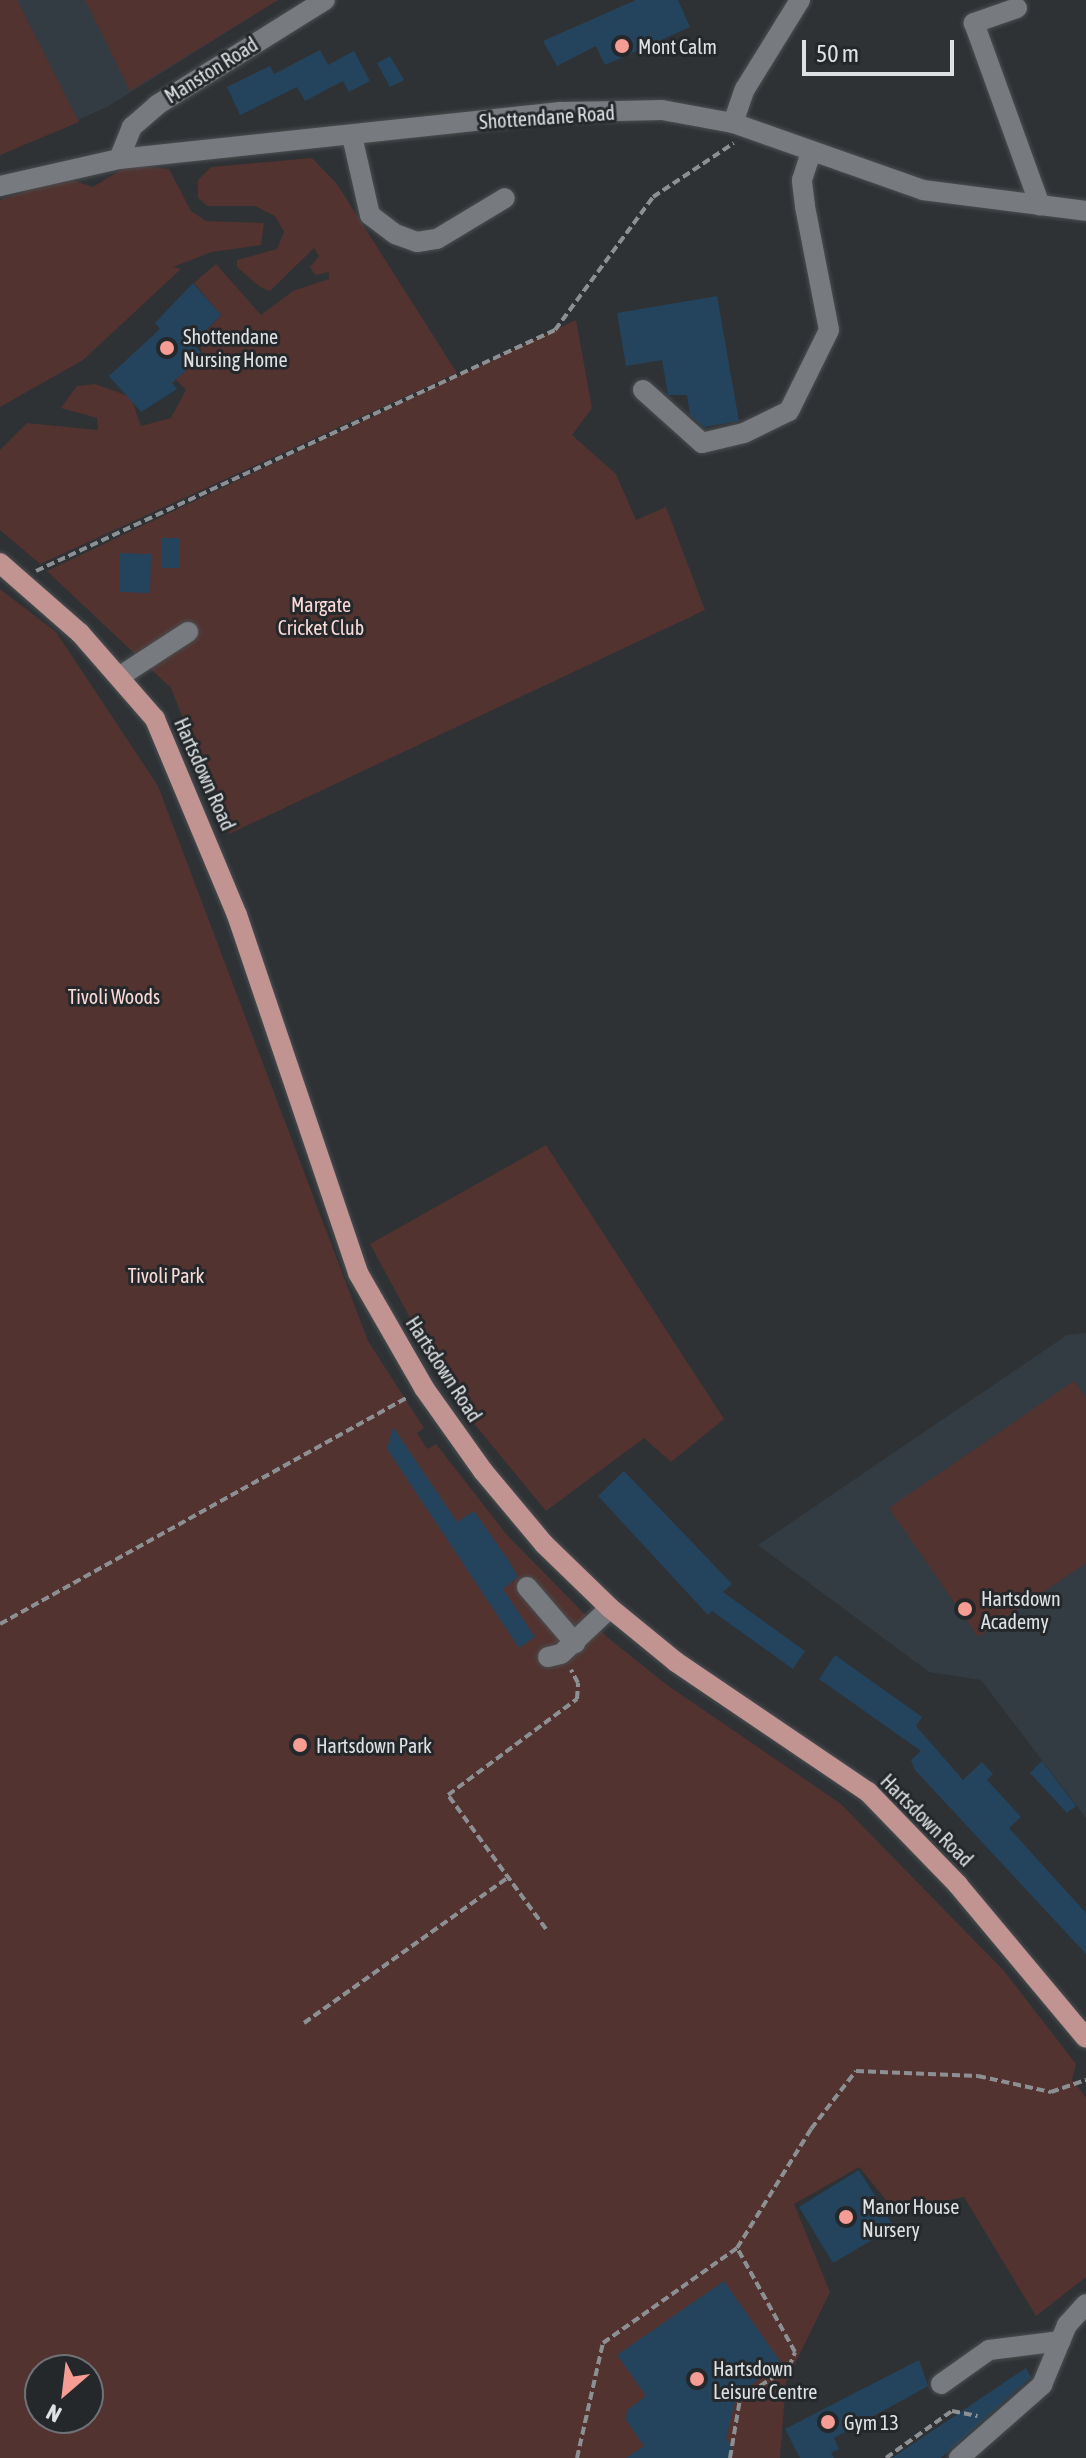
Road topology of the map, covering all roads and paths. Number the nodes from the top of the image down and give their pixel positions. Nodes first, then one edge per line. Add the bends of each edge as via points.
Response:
1 (325, 0) edge
2 (800, 0) edge
3 (1017, 8) dead end
4 (733, 123) junction
5 (352, 136) junction
6 (750, 147) dead end
7 (811, 152) junction
8 (119, 159) junction
9 (0, 186) edge
10 (505, 198) dead end
11 (1040, 205) junction
12 (1086, 211) edge
13 (643, 390) dead end
14 (0, 563) edge
15 (19, 579) junction
16 (188, 632) dead end
17 (122, 675) junction
18 (424, 1388) junction
19 (527, 1587) dead end
20 (610, 1608) junction
21 (0, 1624) edge
22 (561, 1651) junction
23 (508, 1878) junction
24 (546, 1929) dead end
25 (304, 2023) dead end
26 (1086, 2038) edge
27 (1086, 2080) edge
28 (737, 2248) junction
29 (1086, 2304) edge
30 (1060, 2341) junction
31 (941, 2384) dead end
32 (979, 2416) dead end
33 (577, 2458) edge
34 (730, 2458) edge
35 (886, 2458) edge
36 (959, 2458) edge

1 - 8 street, Manston Road via 157,105 132,127
2 - 4 street via 745,89
3 - 11 street via 974,23
4 - 5 street, Shottendane Road via 662,110 561,112
4 - 7 street, Shottendane Road
5 - 8 street, Shottendane Road
5 - 10 street via 370,215 395,234 417,242 437,239
6 - 15 path via 736,142 653,197 555,330
7 - 11 street, Shottendane Road via 923,190
7 - 13 street via 802,180 829,330 789,411 744,433 702,443
8 - 9 street, Shottendane Road
11 - 12 street, Shottendane Road
14 - 15 main road, Hartsdown Road
15 - 17 main road, Hartsdown Road
16 - 17 street
17 - 18 main road, Hartsdown Road via 155,719 184,778 358,1273
18 - 20 main road, Hartsdown Road via 544,1544
18 - 21 path
19 - 22 street
20 - 22 street
20 - 26 main road, Hartsdown Road via 676,1662 868,1792 968,1896
22 - 23 path via 578,1683 577,1699 448,1795
23 - 24 path
23 - 25 path
27 - 28 path via 1051,2092 978,2076 856,2071 811,2129
28 - 33 path via 603,2343
28 - 34 path via 795,2352 789,2367 740,2399
29 - 30 street
30 - 31 street via 989,2350
30 - 36 street via 1042,2385
32 - 35 path via 952,2411

